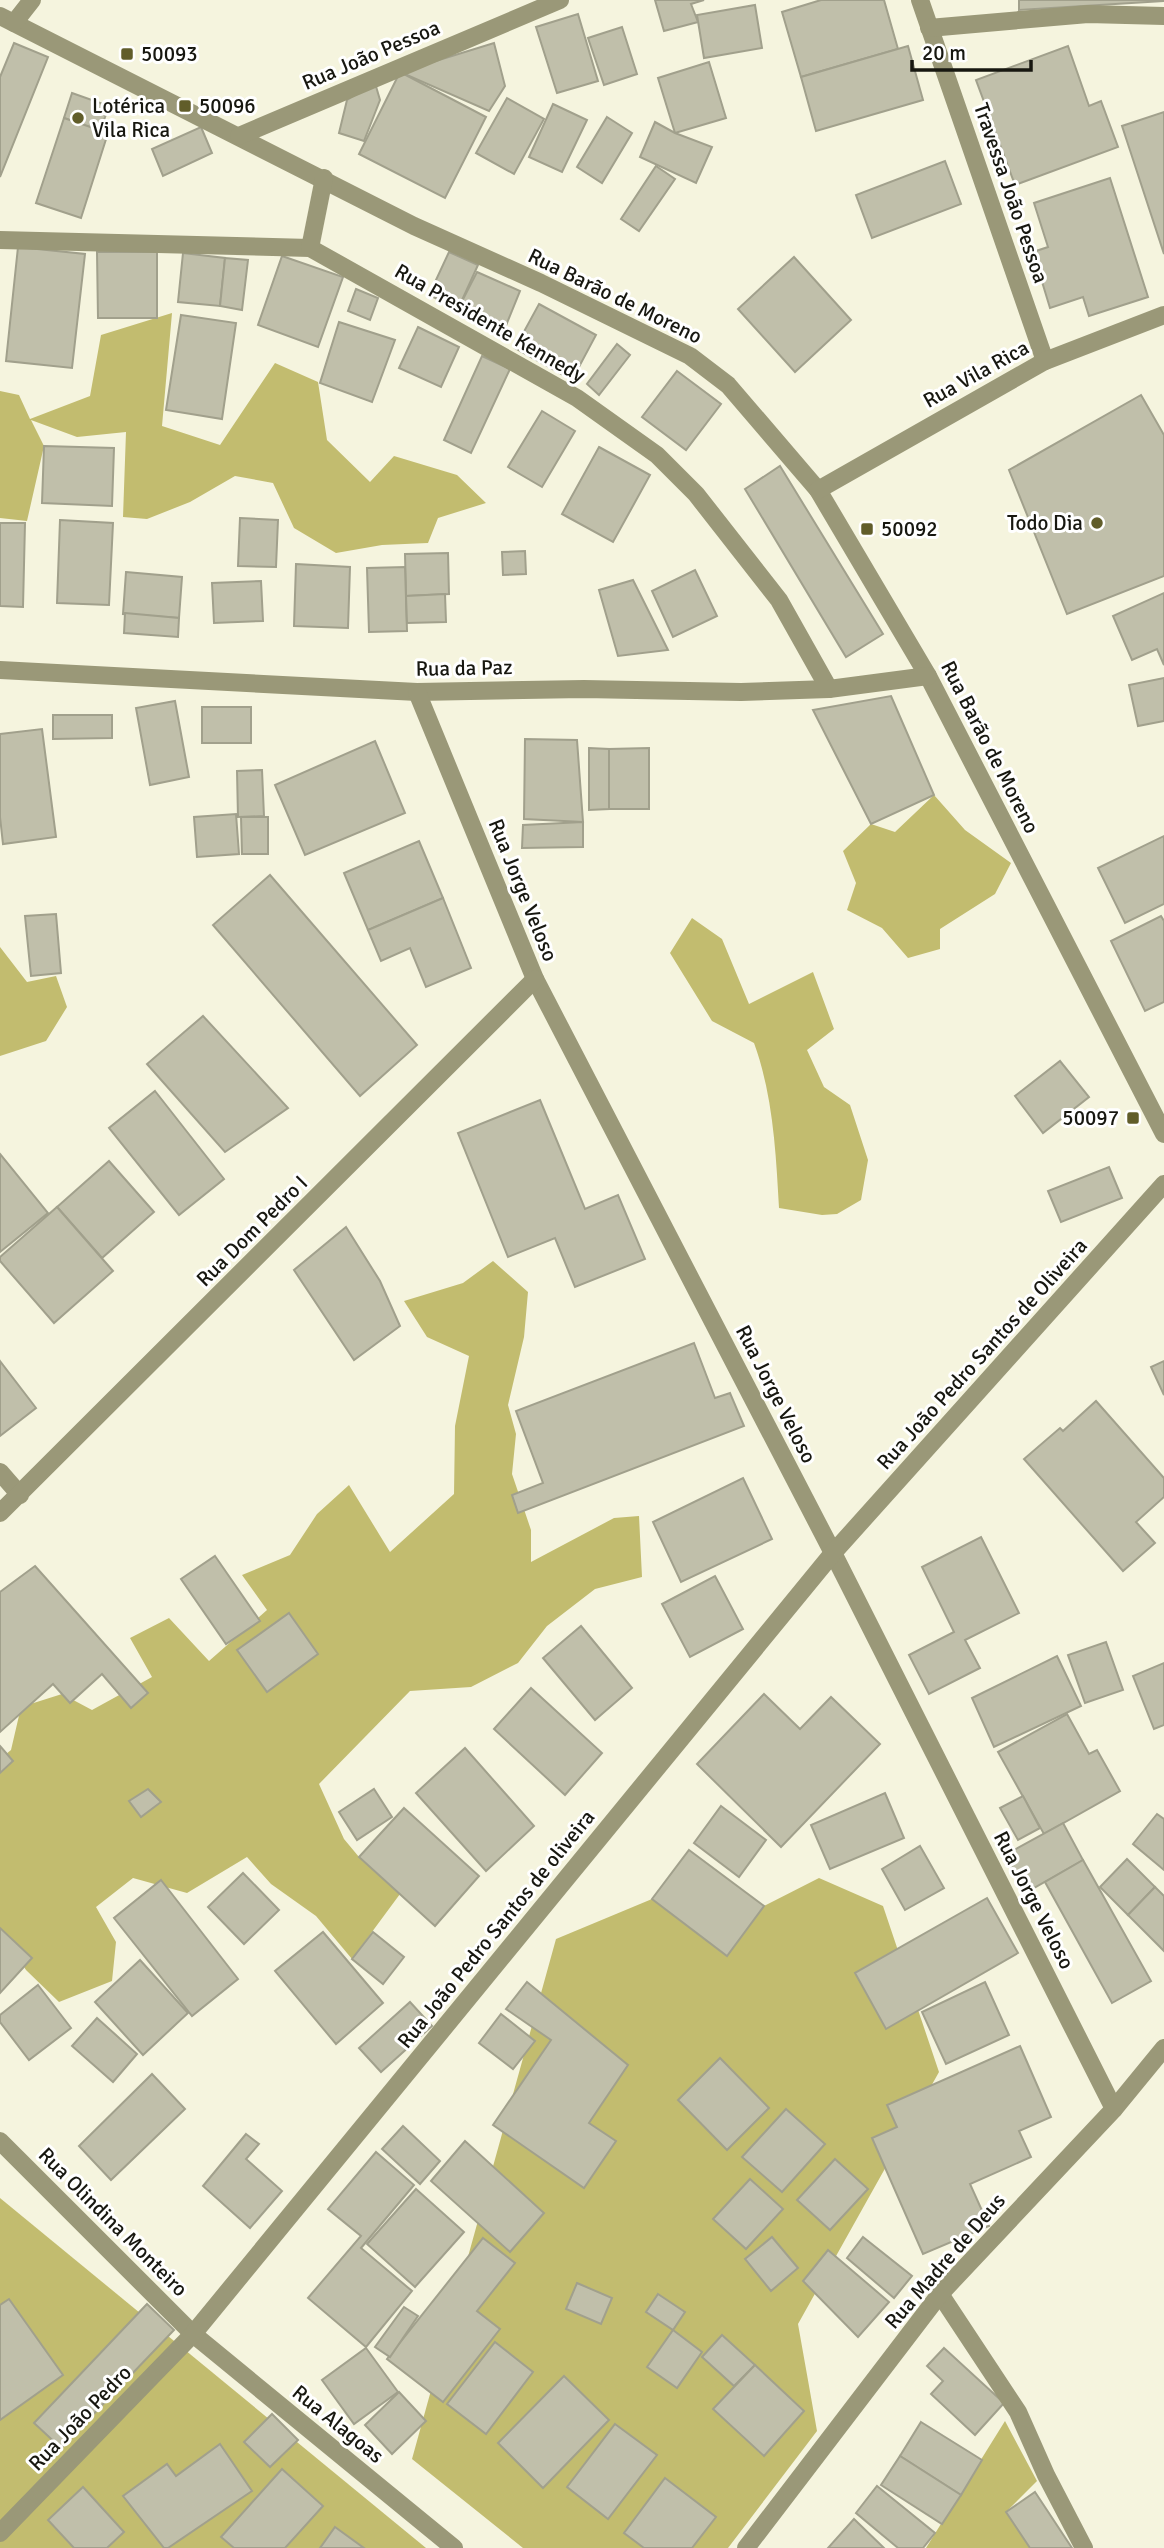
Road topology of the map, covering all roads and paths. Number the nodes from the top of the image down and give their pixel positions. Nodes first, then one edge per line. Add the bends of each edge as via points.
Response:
1 (32, 0) edge
2 (560, 0) edge
3 (920, 0) edge
4 (1164, 16) edge
5 (7, 20) edge
6 (929, 28) junction
7 (239, 136) junction
8 (324, 178) junction
9 (0, 240) edge
10 (310, 248) junction
11 (1164, 315) edge
12 (1045, 361) junction
13 (818, 489) junction
14 (0, 670) edge
15 (928, 676) junction
16 (829, 689) junction
17 (417, 692) junction
18 (535, 979) junction
19 (1164, 1133) edge
20 (1164, 1184) edge
21 (0, 1472) edge
22 (20, 1495) junction
23 (0, 1514) edge
24 (833, 1553) junction
25 (1164, 2048) edge
26 (1114, 2109) junction
27 (0, 2141) edge
28 (940, 2294) junction
29 (193, 2334) junction
30 (0, 2533) edge
31 (454, 2548) edge
32 (746, 2548) edge
33 (1084, 2548) edge

1 - 5 street
2 - 7 street, Rua João Pessoa
3 - 6 street, Travessa João Pessoa
4 - 6 street via 1088,14
5 - 7 street, Rua Barão de Moreno
6 - 12 street, Travessa João Pessoa
7 - 8 street, Rua Barão de Moreno
8 - 10 street
8 - 13 street, Rua Barão de Moreno via 690,356 728,385
9 - 10 street, Rua Presidente Kennedy
10 - 16 street, Rua Presidente Kennedy via 577,398 657,456 696,494 779,600
11 - 12 street, Rua Vila Rica
12 - 13 street, Rua Vila Rica
13 - 15 street, Rua Barão de Moreno
14 - 17 street, Rua da Paz
15 - 16 street, Rua da Paz
15 - 19 street, Rua Barão de Moreno
16 - 17 street, Rua da Paz
17 - 18 street, Rua Jorge Veloso
18 - 22 street, Rua Dom Pedro I
18 - 24 street, Rua Jorge Veloso
20 - 24 street, Rua João Pedro Santos de Oliveira
21 - 22 street
22 - 23 street, Rua Dom Pedro I
24 - 26 street, Rua Jorge Veloso
24 - 29 street, Rua João Pedro Santos de oliveira
25 - 26 street, Rua Madre de Deus
26 - 28 street, Rua Madre de Deus
27 - 29 street, Rua Olindina Monteiro
28 - 32 street, Rua Madre de Deus
28 - 33 street via 1018,2412
29 - 30 street, Rua João Pedro
29 - 31 street, Rua Alagoas

